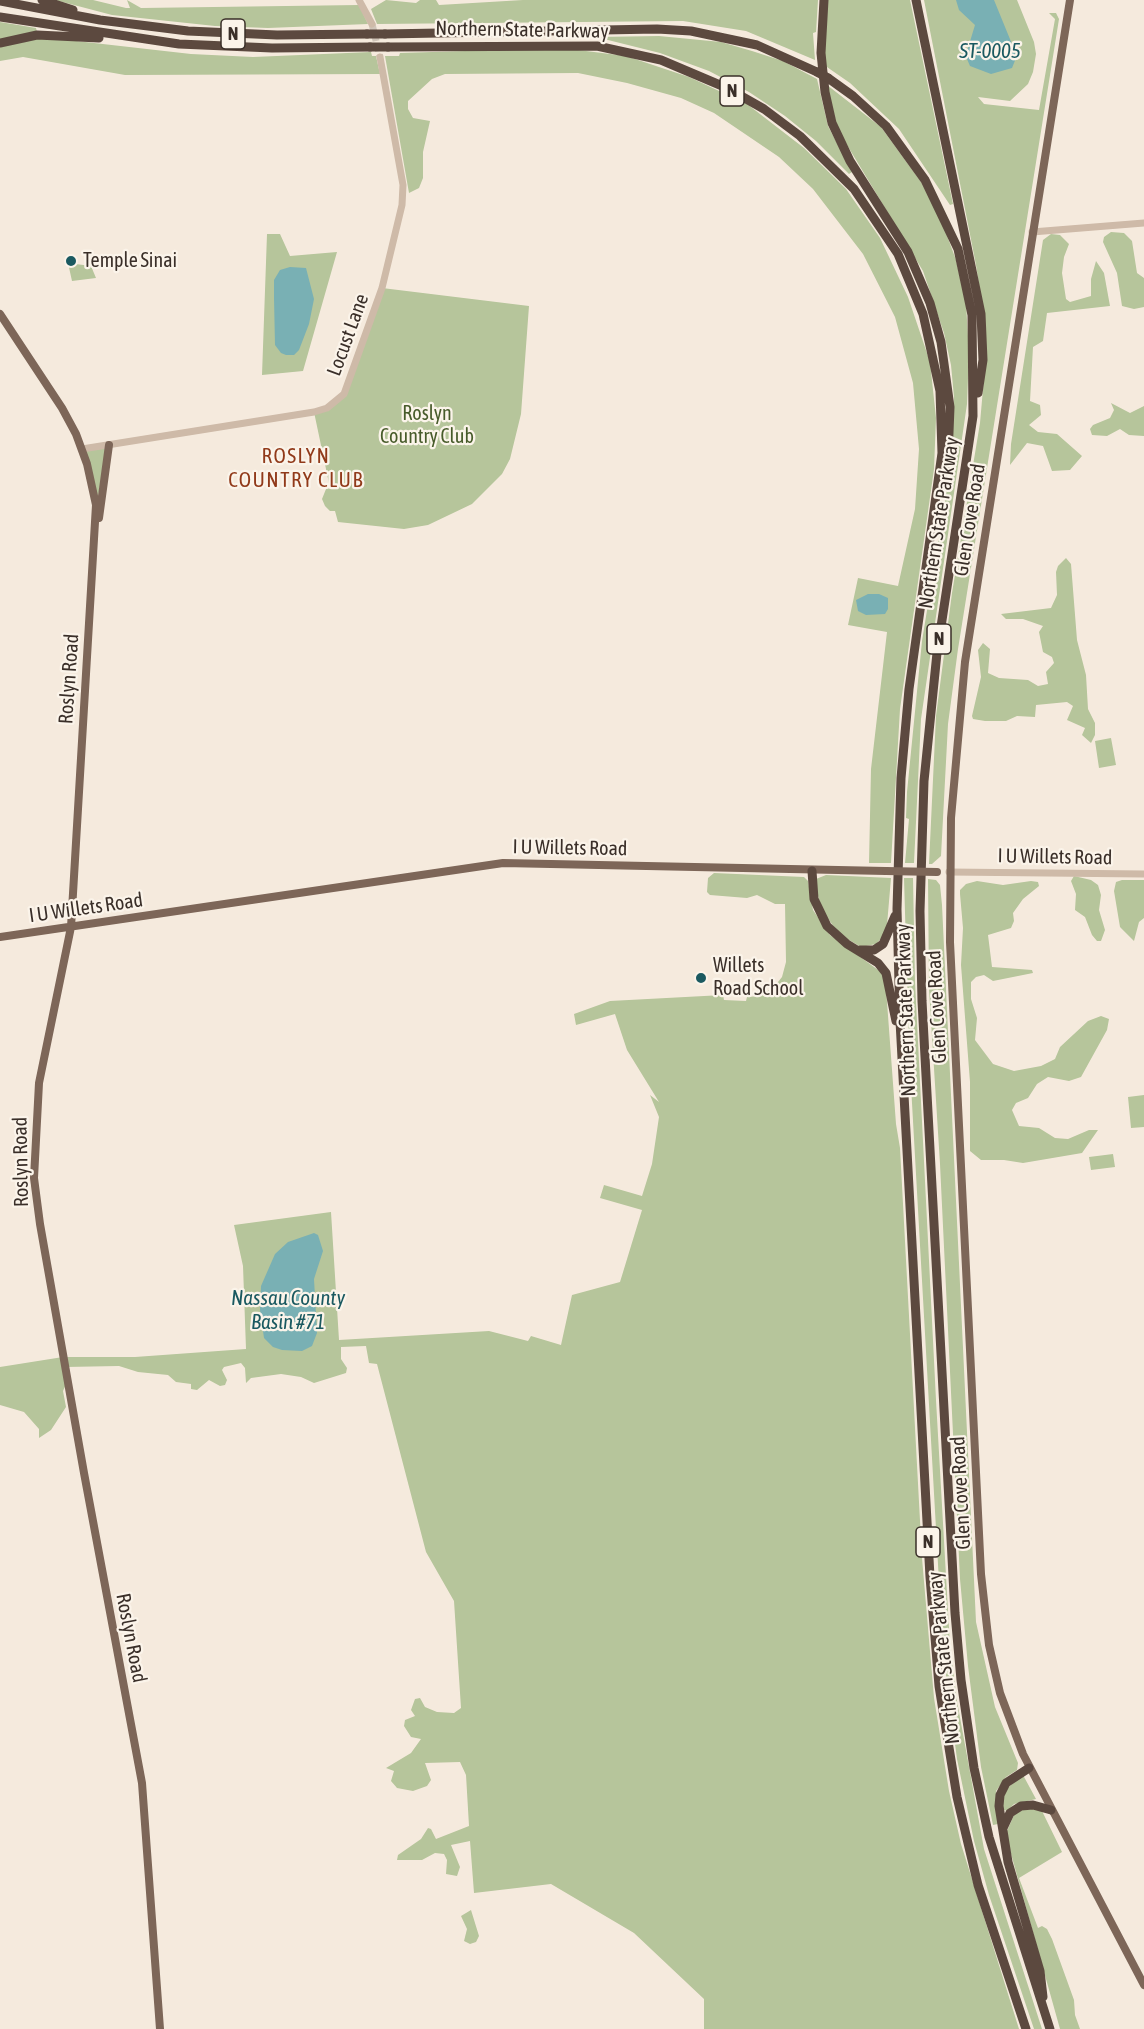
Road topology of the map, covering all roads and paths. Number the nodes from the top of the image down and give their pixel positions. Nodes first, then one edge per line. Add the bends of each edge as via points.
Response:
1 (42, 0) edge
2 (359, 0) edge
3 (824, 0) edge
4 (916, 0) edge
5 (1070, 0) edge
6 (0, 1) edge
7 (0, 17) edge
8 (100, 20) junction
9 (372, 24) tunnel mouth
10 (134, 39) junction
11 (0, 43) edge
12 (380, 57) tunnel mouth
13 (1144, 223) edge
14 (1032, 232) junction
15 (0, 314) edge
16 (974, 416) junction
17 (109, 445) junction
18 (82, 449) junction
19 (935, 514) junction
20 (96, 536) junction
21 (812, 871) junction
22 (950, 872) junction
23 (1144, 874) edge
24 (897, 909) junction
25 (71, 927) junction
26 (0, 937) edge
27 (856, 950) junction
28 (901, 1043) junction
29 (1029, 1768) junction
30 (1052, 1810) junction
31 (1002, 1830) junction
32 (1144, 1985) edge
33 (1045, 2014) junction
34 (159, 2029) edge
35 (1026, 2029) edge
36 (1050, 2029) edge

1 - 8 highway
2 - 9 street
3 - 19 highway via 821,53 832,123 850,161 908,252 930,303 941,342 948,382 950,438 947,469
4 - 16 highway via 981,314 983,372
5 - 14 main road, Glen Cove Road
6 - 8 highway, Northern State Parkway / N
7 - 10 highway, Northern State Parkway / N
8 - 16 highway, Northern State Parkway / N, bridge via 232,34 691,31 757,45 817,72 862,104 900,143 926,180 950,229 972,315
10 - 11 highway via 37,35
10 - 19 highway, Northern State Parkway / N, bridge via 250,48 572,45 635,53 674,64 764,109 812,146 849,184 877,220 905,269 935,359 941,406 942,453
12 - 17 street, Locust Lane via 403,185 402,205 382,288 344,394 327,408 314,411
13 - 14 street
14 - 22 main road, Glen Cove Road via 965,662 955,754
15 - 18 main road, Roslyn Road via 62,408
16 - 33 highway, Northern State Parkway / N via 929,719 921,864 922,1012 954,1602 964,1702 989,1837
17 - 18 street, Locust Lane
17 - 20 main road
18 - 20 main road, Roslyn Road via 94,491
19 - 24 highway, Northern State Parkway / N via 908,700
20 - 25 main road, Roslyn Road
21 - 22 main road, I U Willets Road, bridge
21 - 25 main road, I U Willets Road via 503,862
21 - 27 highway via 814,899 823,920 836,936
22 - 23 street, I U Willets Road
22 - 29 main road, Glen Cove Road via 952,993 982,1599 1000,1693
24 - 27 highway via 883,944 874,950
24 - 28 highway, Northern State Parkway / N
25 - 26 main road, I U Willets Road
25 - 34 main road, Roslyn Road via 39,1083 34,1178 142,1783
27 - 28 highway via 878,963 886,973
28 - 35 highway, Northern State Parkway / N via 931,1588 942,1709 966,1842
29 - 30 main road, Glen Cove Road
29 - 31 highway via 1010,1779 1001,1792
30 - 31 highway via 1021,1806 1010,1813
30 - 32 main road, Glen Cove Road
31 - 33 highway via 1013,1883 1040,1971
33 - 36 highway, Northern State Parkway / N

